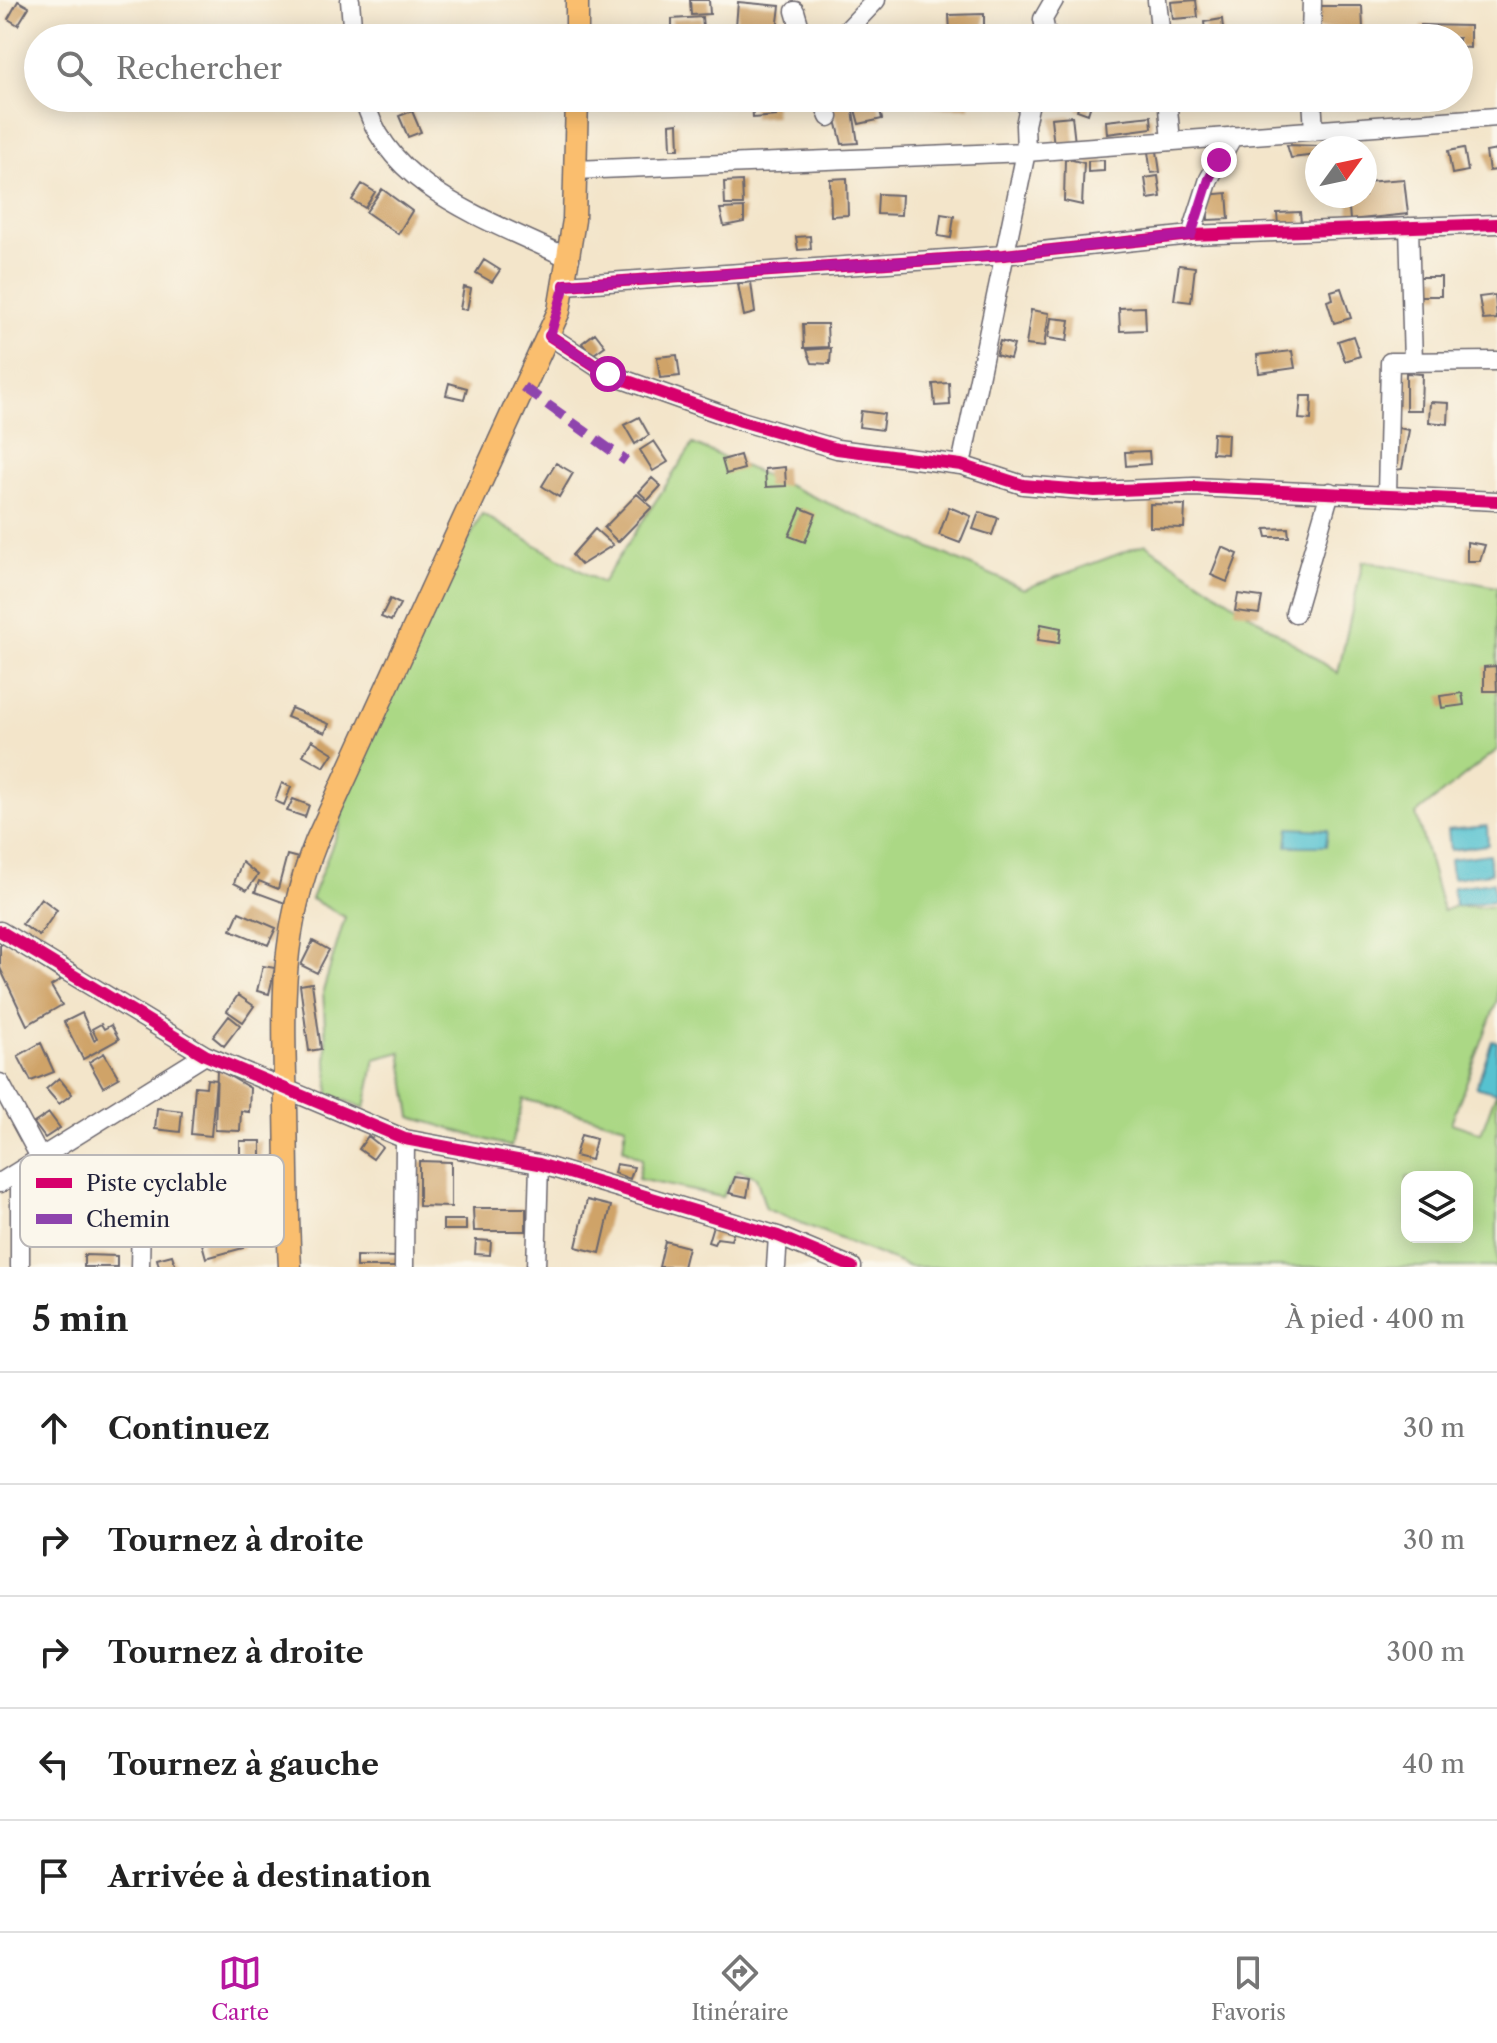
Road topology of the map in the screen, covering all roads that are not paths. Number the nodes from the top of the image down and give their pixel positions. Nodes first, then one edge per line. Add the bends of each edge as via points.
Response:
1 (350, 0) edge
2 (577, 0) edge
3 (876, 0) edge
4 (1054, 0) edge
5 (1157, 0) edge
6 (1312, 0) edge
7 (795, 11) dead end
8 (352, 24) edge
9 (577, 24) edge
10 (799, 24) edge
11 (853, 24) edge
12 (1044, 24) edge
13 (1160, 24) edge
14 (1311, 24) edge
15 (370, 112) edge
16 (577, 112) edge
17 (827, 112) edge
18 (1028, 112) edge
19 (1168, 112) edge
20 (1313, 112) edge
21 (829, 117) dead end
22 (1497, 117) edge
23 (1314, 131) junction
24 (1233, 136) junction
25 (1171, 141) junction
26 (1026, 152) junction
27 (575, 170) junction
28 (1497, 224) edge
29 (1409, 227) junction
30 (1191, 235) junction
31 (1004, 255) junction
32 (570, 259) junction
33 (565, 285) junction
34 (550, 336) junction
35 (1497, 361) edge
36 (1413, 362) junction
37 (961, 465) junction
38 (1330, 492) junction
39 (1387, 495) junction
40 (1497, 501) edge
41 (1295, 613) dead end
42 (0, 931) edge
43 (205, 1055) junction
44 (0, 1083) edge
45 (285, 1090) junction
46 (405, 1139) junction
47 (39, 1155) edge
48 (47, 1155) edge
49 (539, 1164) junction
50 (20, 1171) joint
51 (0, 1183) edge
52 (778, 1236) junction
53 (140, 1247) edge
54 (20, 1267) edge
55 (140, 1267) edge
56 (290, 1267) edge
57 (404, 1267) edge
58 (536, 1267) edge
59 (776, 1267) edge
60 (852, 1267) edge

1 - 8 street
2 - 9 main road
3 - 11 street
4 - 12 street
5 - 13 street
6 - 14 street
7 - 10 street
15 - 32 street via 388,151 426,188
16 - 27 main road
17 - 21 street
18 - 26 street
19 - 25 street
20 - 23 street
22 - 23 street
23 - 24 street
24 - 25 street
24 - 30 street via 1209,179
25 - 26 street
26 - 27 street
26 - 31 street
27 - 32 main road
28 - 29 street
29 - 30 street
29 - 36 street
30 - 31 street
31 - 33 street
31 - 37 street
32 - 33 main road
33 - 34 main road
34 - 37 street via 608,374 741,421 837,449
34 - 45 main road via 302,878 285,962
35 - 36 street
36 - 39 street via 1390,362
37 - 38 street via 1023,485 1095,491 1194,487
38 - 39 street
38 - 41 street
39 - 40 street
42 - 43 street
43 - 45 street
43 - 48 street
44 - 47 street
45 - 46 street
45 - 56 main road
46 - 49 street
46 - 57 street
49 - 52 street
49 - 58 street
50 - 51 street
50 - 54 street
52 - 59 street
52 - 60 street
53 - 55 street

